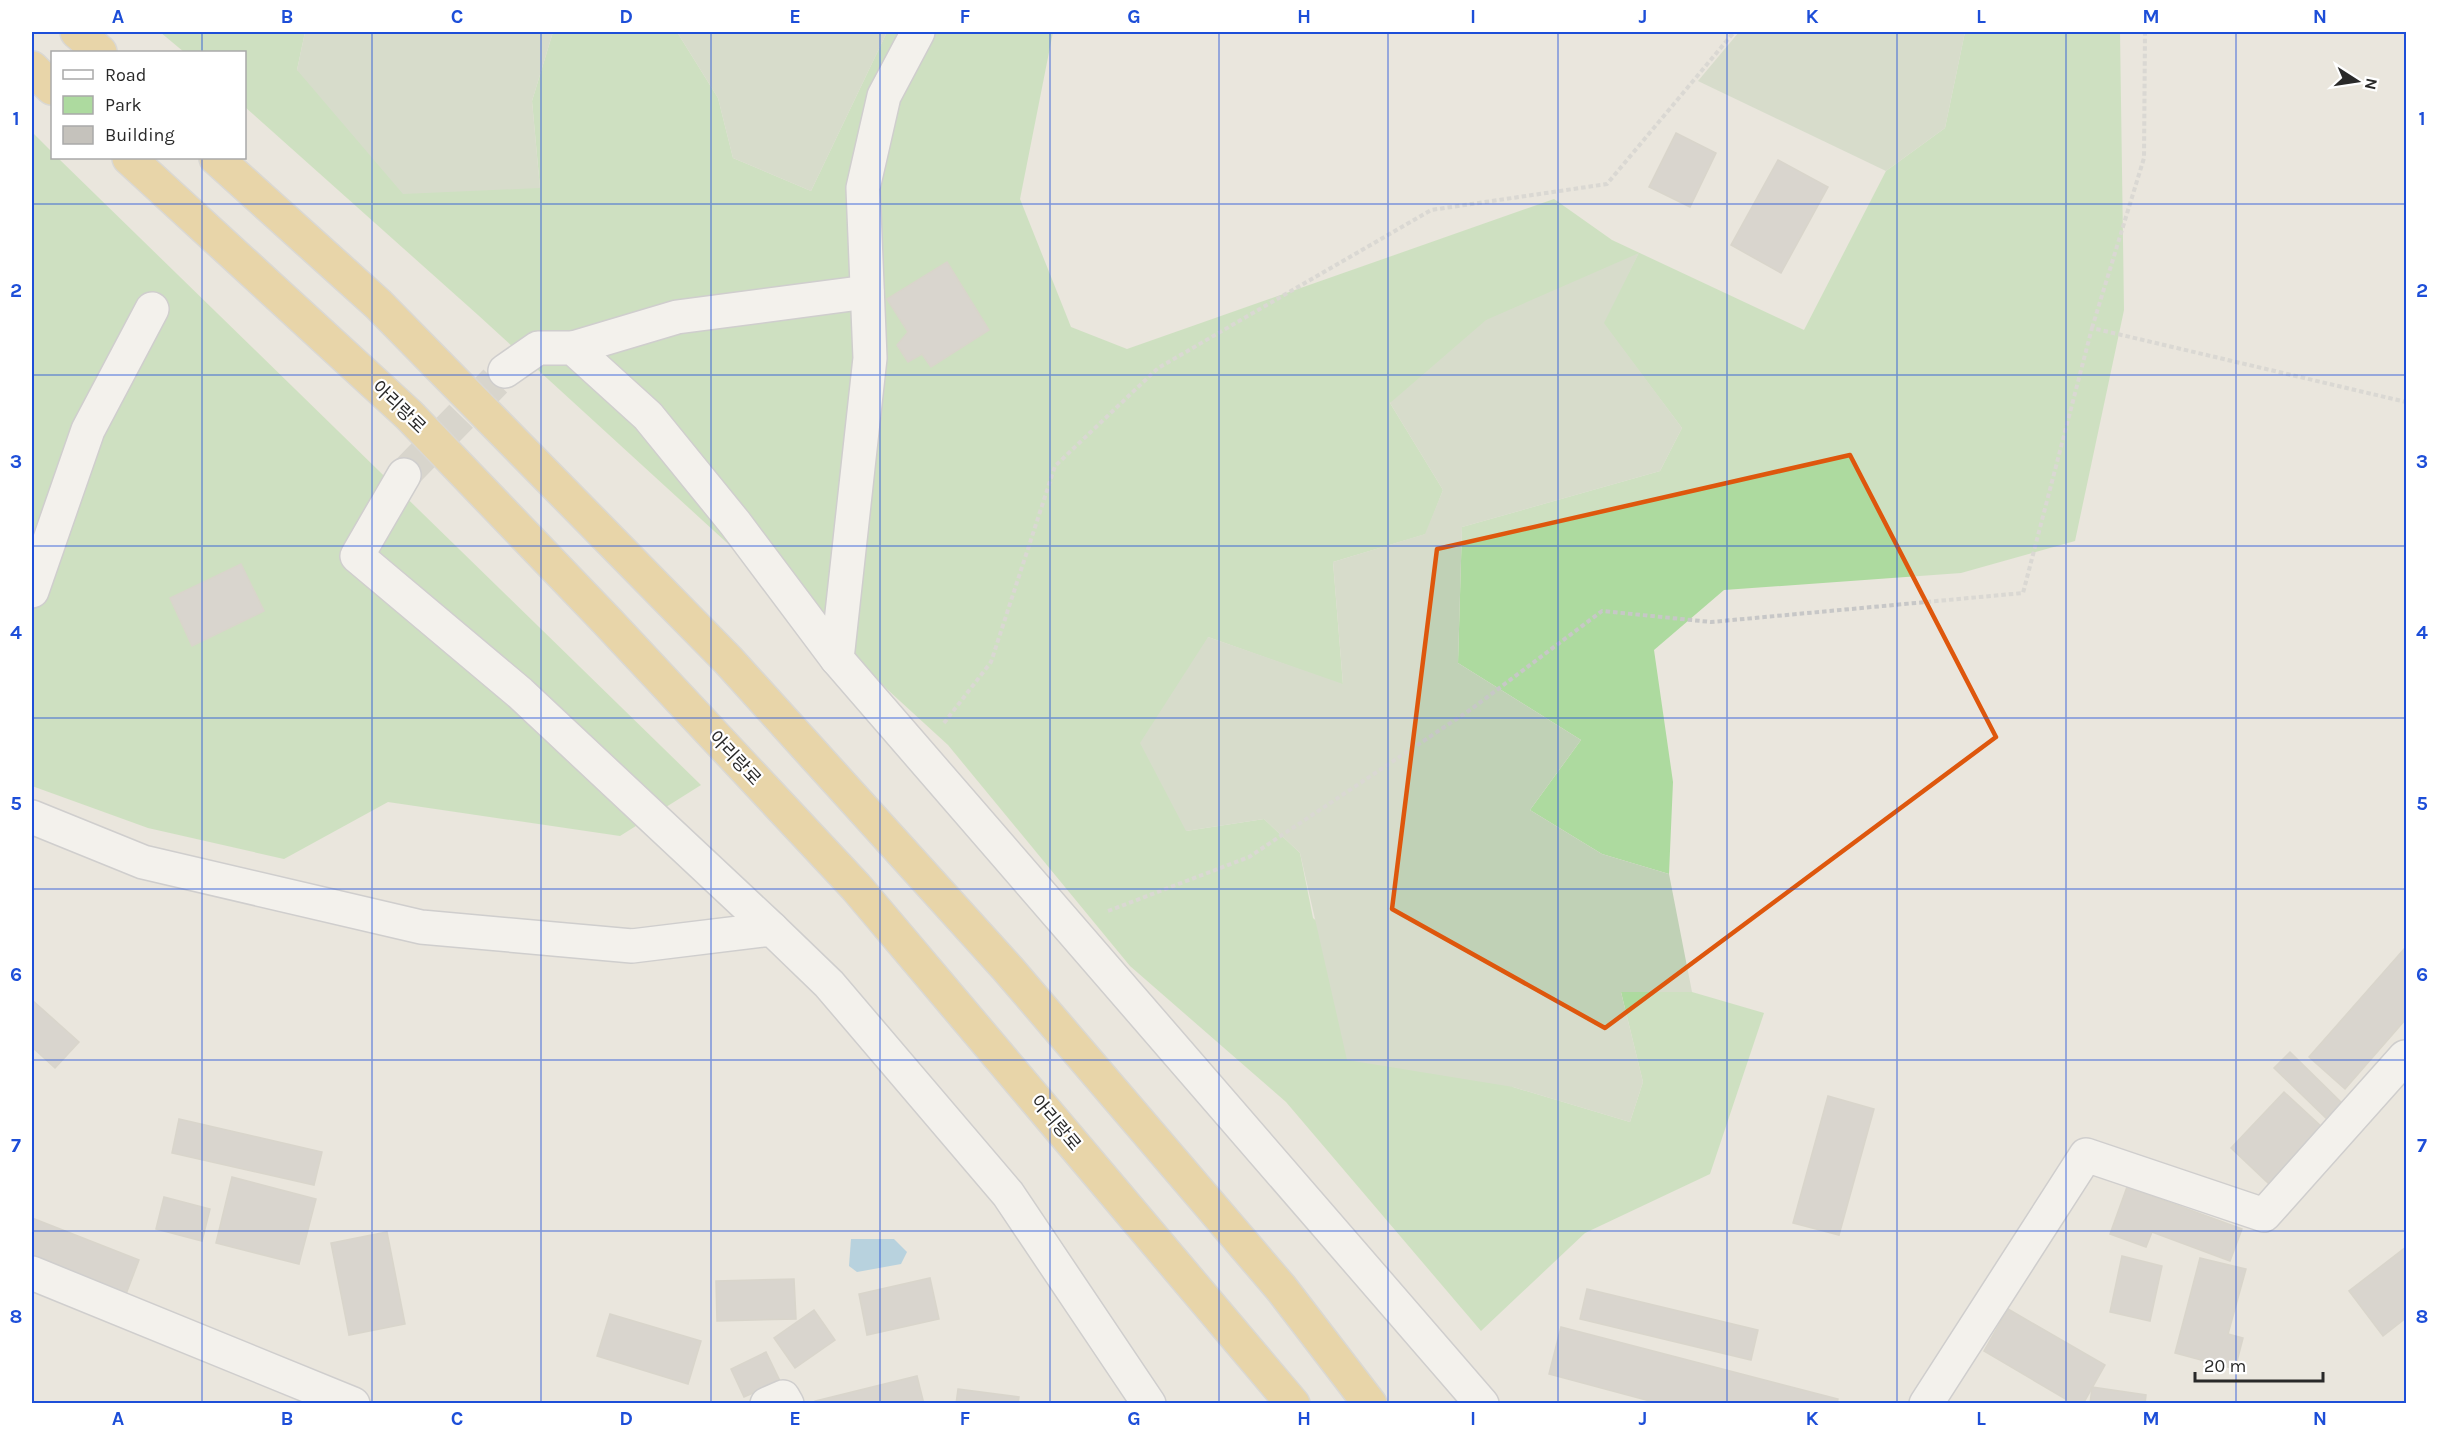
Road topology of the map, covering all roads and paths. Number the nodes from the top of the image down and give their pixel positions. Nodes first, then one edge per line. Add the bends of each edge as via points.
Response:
1 (77, 32) edge
2 (918, 32) edge
3 (1734, 32) edge
4 (2145, 32) edge
5 (99, 51) edge
6 (32, 68) edge
7 (51, 87) edge
8 (130, 159) edge
9 (217, 159) edge
10 (867, 291) junction
11 (152, 309) dead end
12 (2092, 328) junction
13 (573, 348) junction
14 (505, 372) tunnel mouth
15 (2406, 402) edge
16 (404, 475) tunnel mouth
17 (32, 591) edge
18 (837, 659) junction
19 (920, 755) junction
20 (32, 817) edge
21 (1069, 926) junction
22 (772, 929) junction
23 (2406, 1058) edge
24 (32, 1272) edge
25 (353, 1404) edge
26 (767, 1404) edge
27 (787, 1404) edge
28 (1149, 1404) edge
29 (1293, 1404) edge
30 (1370, 1404) edge
31 (1482, 1404) edge
32 (1926, 1404) edge

1 - 5 highway
2 - 10 street via 884,96 863,188
3 - 19 path via 1608,184 1431,210 1158,368 1055,466 991,662
4 - 12 path via 2144,158
6 - 7 highway
8 - 29 highway, 아리랑로 via 409,416 840,870
9 - 30 highway via 378,304 728,660 1008,969 1281,1288
10 - 13 street via 677,317
10 - 18 street via 870,358
11 - 17 street via 88,430
12 - 15 path
12 - 21 path via 2023,593 1711,622 1602,611 1470,710 1249,857
13 - 14 street via 538,348
13 - 18 street via 648,416
16 - 22 street via 357,556 520,693
18 - 19 street
19 - 21 street
20 - 22 street via 143,862 421,927 632,946
21 - 31 street
22 - 28 street via 829,984 1008,1194
23 - 32 street via 2264,1215 2086,1155
24 - 25 street
26 - 27 street via 783,1397

